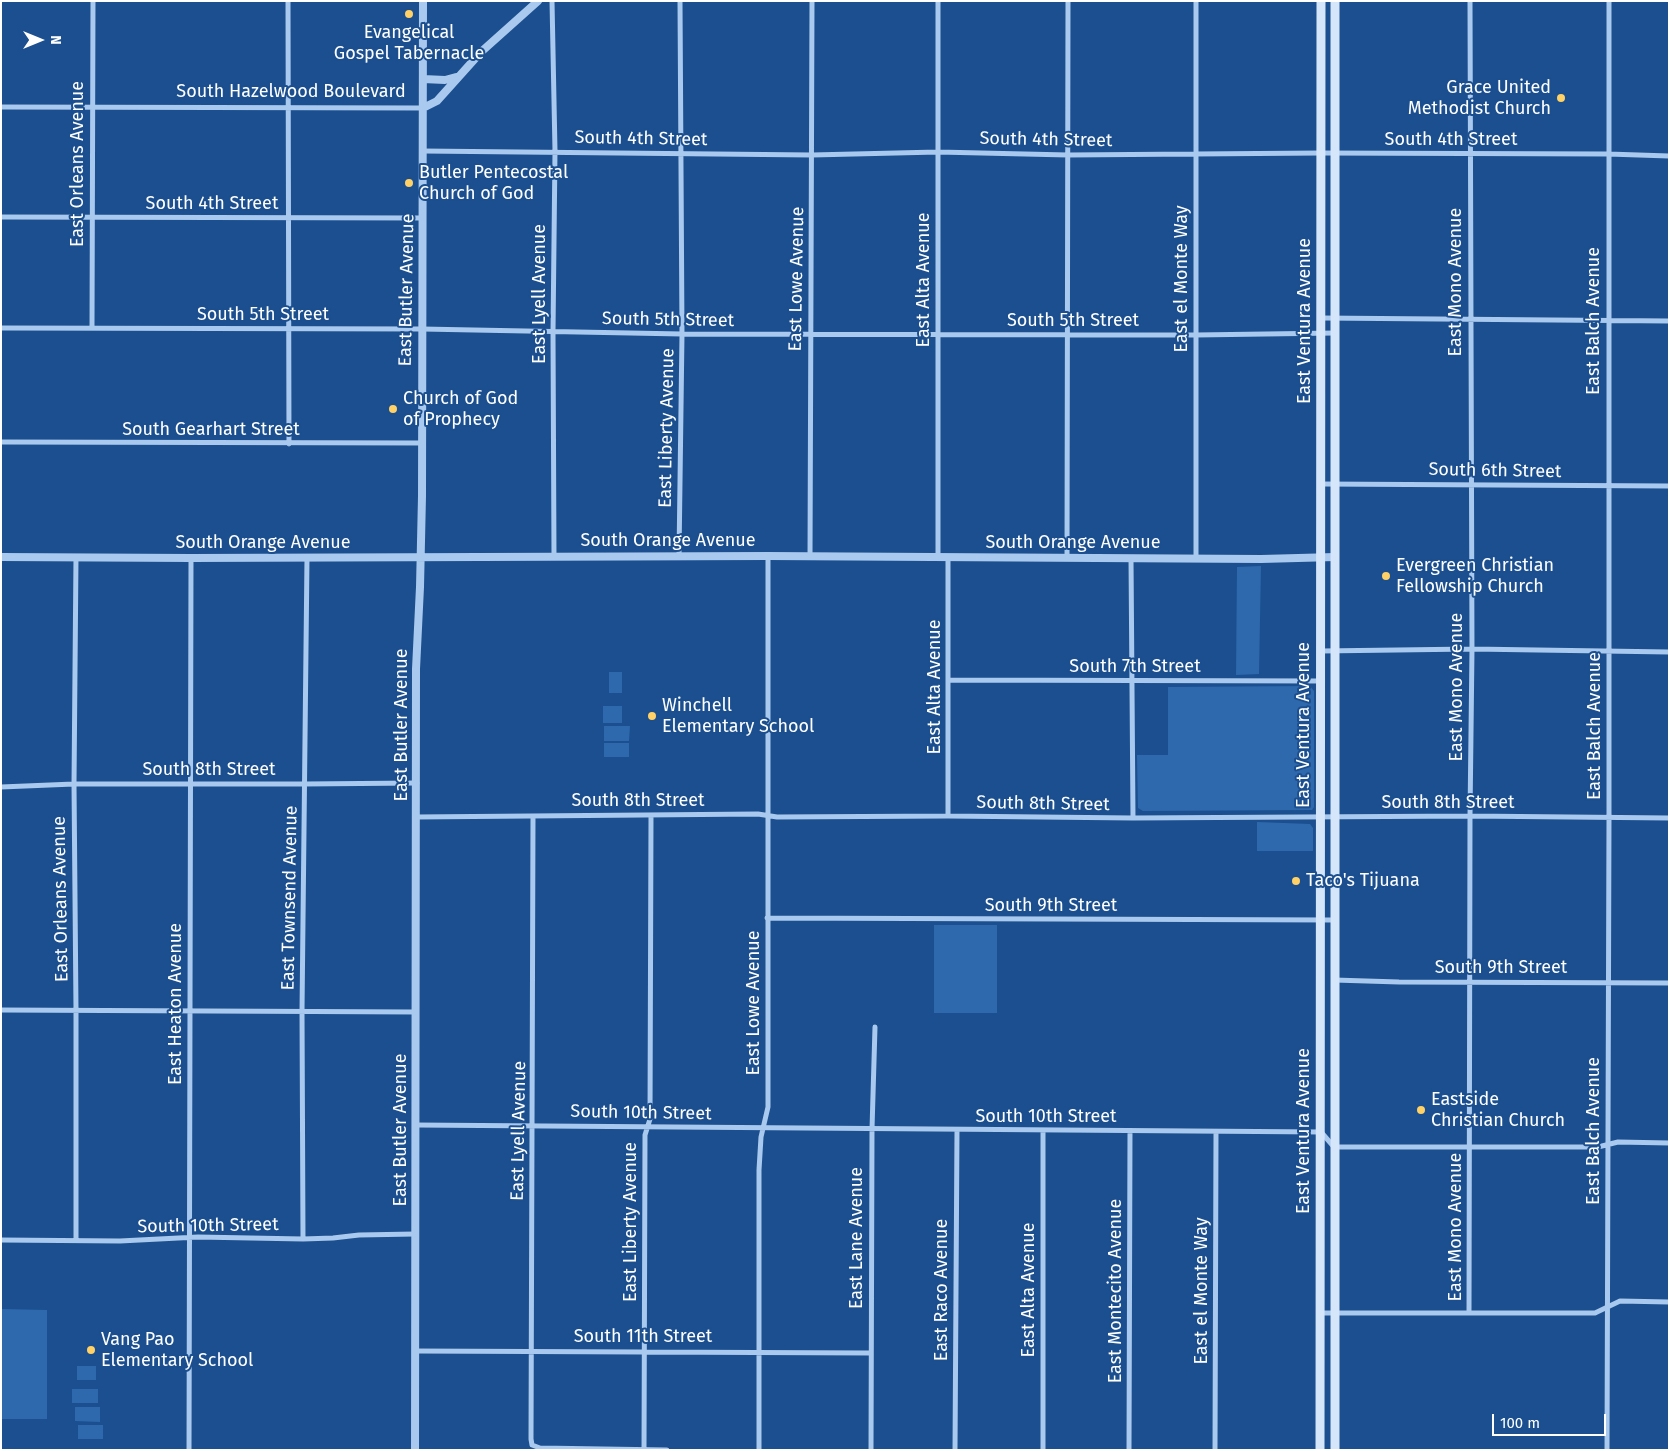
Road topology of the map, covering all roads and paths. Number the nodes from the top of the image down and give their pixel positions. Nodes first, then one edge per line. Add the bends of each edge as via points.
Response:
1 (93, 1) edge
2 (288, 1) edge
3 (423, 1) edge
4 (538, 1) edge
5 (552, 1) edge
6 (680, 1) edge
7 (812, 1) edge
8 (938, 1) edge
9 (1068, 1) edge
10 (1196, 1) edge
11 (1321, 1) edge
12 (1335, 1) edge
13 (1470, 1) edge
14 (1609, 1) edge
15 (458, 76) junction
16 (423, 78) junction
17 (1, 107) edge
18 (92, 107) junction
19 (287, 107) junction
20 (423, 108) junction
21 (423, 151) junction
22 (555, 151) junction
23 (938, 152) junction
24 (681, 153) junction
25 (1321, 153) junction
26 (1335, 153) junction
27 (1470, 154) junction
28 (1608, 154) junction
29 (812, 155) junction
30 (1068, 155) junction
31 (1196, 155) junction
32 (1669, 156) edge
33 (1, 217) edge
34 (92, 217) junction
35 (287, 218) junction
36 (423, 218) junction
37 (1322, 318) junction
38 (1335, 318) junction
39 (1470, 318) junction
40 (1608, 320) junction
41 (1669, 320) edge
42 (92, 327) junction
43 (1, 328) edge
44 (288, 329) junction
45 (422, 329) junction
46 (553, 332) junction
47 (1322, 333) junction
48 (1335, 333) junction
49 (682, 334) junction
50 (809, 334) junction
51 (937, 334) junction
52 (1067, 334) junction
53 (1196, 335) junction
54 (1, 442) edge
55 (422, 443) junction
56 (289, 444) junction
57 (1321, 484) junction
58 (1335, 484) junction
59 (1471, 484) junction
60 (1608, 485) junction
61 (1669, 486) edge
62 (679, 556) junction
63 (768, 556) junction
64 (1, 557) edge
65 (76, 557) junction
66 (421, 557) junction
67 (554, 557) junction
68 (810, 557) junction
69 (1335, 557) junction
70 (191, 558) junction
71 (307, 558) junction
72 (938, 558) junction
73 (948, 558) junction
74 (1067, 558) junction
75 (1131, 558) junction
76 (1196, 558) junction
77 (1321, 559) junction
78 (1472, 649) junction
79 (1321, 651) junction
80 (1335, 651) junction
81 (1608, 651) junction
82 (1669, 652) edge
83 (948, 680) junction
84 (1321, 681) junction
85 (1131, 682) junction
86 (417, 783) junction
87 (74, 784) junction
88 (190, 784) junction
89 (304, 784) junction
90 (1, 787) edge
91 (651, 815) junction
92 (768, 815) junction
93 (533, 816) junction
94 (948, 816) junction
95 (1334, 816) junction
96 (1470, 816) junction
97 (416, 817) junction
98 (1320, 817) junction
99 (1132, 818) junction
100 (1609, 818) junction
101 (1669, 818) edge
102 (767, 918) junction
103 (1320, 919) junction
104 (1334, 920) junction
105 (1334, 980) junction
106 (1470, 982) junction
107 (1608, 982) junction
108 (1669, 983) edge
109 (1, 1010) edge
110 (76, 1010) junction
111 (190, 1010) junction
112 (302, 1012) junction
113 (416, 1012) junction
114 (875, 1027) dead end
115 (416, 1125) junction
116 (532, 1126) junction
117 (647, 1127) junction
118 (764, 1127) junction
119 (872, 1129) junction
120 (957, 1130) junction
121 (1043, 1131) junction
122 (1130, 1132) junction
123 (1216, 1132) junction
124 (1321, 1132) junction
125 (1669, 1143) edge
126 (1608, 1144) junction
127 (1334, 1147) junction
128 (1470, 1147) junction
129 (415, 1234) junction
130 (189, 1238) junction
131 (303, 1239) junction
132 (1, 1240) edge
133 (76, 1240) junction
134 (1669, 1302) edge
135 (1608, 1307) junction
136 (1320, 1313) junction
137 (1334, 1313) junction
138 (1469, 1313) junction
139 (415, 1351) junction
140 (531, 1351) junction
141 (644, 1351) junction
142 (758, 1352) junction
143 (870, 1353) junction
144 (189, 1450) edge
145 (415, 1450) edge
146 (644, 1450) edge
147 (667, 1450) edge
148 (759, 1450) edge
149 (871, 1450) edge
150 (955, 1450) edge
151 (1043, 1450) edge
152 (1129, 1450) edge
153 (1216, 1450) edge
154 (1320, 1450) edge
155 (1334, 1450) edge
156 (1607, 1450) edge

1 - 18 street, East Orleans Avenue
2 - 19 street
3 - 16 street, East Butler Avenue
4 - 15 street, South Hazelwood Boulevard
5 - 22 street, East Lyell Avenue
6 - 24 street, East Liberty Avenue
7 - 29 street, East Lowe Avenue
8 - 23 street, East Alta Avenue
9 - 30 street
10 - 31 street, East el Monte Way
11 - 25 main road, East Ventura Avenue
12 - 26 main road, East Ventura Avenue
13 - 27 street, East Mono Avenue
14 - 28 street, East Balch Avenue
15 - 16 street via 445,80
15 - 20 street, South Hazelwood Boulevard via 437,101
16 - 20 street, East Butler Avenue
17 - 18 street, South Hazelwood Boulevard
18 - 19 street, South Hazelwood Boulevard
18 - 34 street, East Orleans Avenue
19 - 20 street, South Hazelwood Boulevard
19 - 35 street
20 - 21 street, East Butler Avenue
21 - 22 street, South 4th Street
21 - 36 street, East Butler Avenue
22 - 24 street, South 4th Street
22 - 46 street, East Lyell Avenue
23 - 29 street, South 4th Street
23 - 30 street, South 4th Street
23 - 51 street, East Alta Avenue
24 - 29 street, South 4th Street
24 - 49 street, East Liberty Avenue
25 - 26 street, South 4th Street
25 - 31 street, South 4th Street
25 - 37 main road, East Ventura Avenue
26 - 27 street, South 4th Street
26 - 38 main road, East Ventura Avenue
27 - 28 street, South 4th Street
27 - 39 street, East Mono Avenue
28 - 32 street, South 4th Street
28 - 40 street, East Balch Avenue
29 - 50 street, East Lowe Avenue
30 - 31 street, South 4th Street
30 - 52 street
31 - 53 street, East el Monte Way
33 - 34 street, South 4th Street
34 - 35 street, South 4th Street
34 - 42 street, East Orleans Avenue
35 - 36 street, South 4th Street
35 - 44 street
36 - 45 street, East Butler Avenue
37 - 38 street
37 - 47 main road, East Ventura Avenue
38 - 39 street
38 - 48 main road, East Ventura Avenue
39 - 40 street
39 - 59 street, East Mono Avenue
40 - 41 street
40 - 60 street, East Balch Avenue
42 - 43 street, South 5th Street
42 - 44 street, South 5th Street
44 - 45 street, South 5th Street
44 - 56 street
45 - 46 street, South 5th Street
45 - 55 street, East Butler Avenue
46 - 49 street, South 5th Street
46 - 67 street, East Lyell Avenue
47 - 48 street, South 5th Street
47 - 53 street, South 5th Street
47 - 57 main road, East Ventura Avenue
48 - 58 main road, East Ventura Avenue
49 - 50 street, South 5th Street
49 - 62 street, East Liberty Avenue
50 - 51 street, South 5th Street
50 - 68 street, East Lowe Avenue
51 - 52 street, South 5th Street
51 - 72 street, East Alta Avenue
52 - 53 street, South 5th Street
52 - 74 street
53 - 76 street, East el Monte Way
54 - 56 street, South Gearhart Street
55 - 56 street, South Gearhart Street
55 - 66 street, East Butler Avenue
57 - 58 street, South 6th Street
57 - 77 main road, East Ventura Avenue
58 - 59 street, South 6th Street
58 - 69 main road, East Ventura Avenue
59 - 60 street, South 6th Street
59 - 78 street, East Mono Avenue
60 - 61 street, South 6th Street
60 - 81 street, East Balch Avenue
62 - 63 street, South Orange Avenue
62 - 67 street, South Orange Avenue
63 - 68 street, South Orange Avenue
63 - 92 street, East Lowe Avenue
64 - 65 street, South Orange Avenue
65 - 70 street, South Orange Avenue
65 - 87 street, East Orleans Avenue
66 - 67 street, South Orange Avenue
66 - 71 street, South Orange Avenue
66 - 86 street, East Butler Avenue via 416,669
68 - 72 street, South Orange Avenue
69 - 77 street, South Orange Avenue
69 - 80 main road, East Ventura Avenue
70 - 71 street, South Orange Avenue
70 - 88 street, East Heaton Avenue
71 - 89 street, East Townsend Avenue
72 - 73 street, South Orange Avenue
73 - 74 street, South Orange Avenue
73 - 83 street, East Alta Avenue
74 - 75 street, South Orange Avenue
75 - 76 street, South Orange Avenue
75 - 85 street
76 - 77 street, South Orange Avenue
77 - 79 main road, East Ventura Avenue
78 - 80 street
78 - 81 street
78 - 96 street, East Mono Avenue
79 - 80 street
79 - 84 main road, East Ventura Avenue
80 - 95 main road, East Ventura Avenue
81 - 82 street
81 - 100 street, East Balch Avenue
83 - 85 street, South 7th Street
83 - 94 street, East Alta Avenue
84 - 85 street, South 7th Street
84 - 98 main road, East Ventura Avenue
85 - 99 street
86 - 89 street, South 8th Street
86 - 97 street, East Butler Avenue
87 - 88 street, South 8th Street
87 - 90 street, South 8th Street
87 - 110 street, East Orleans Avenue
88 - 89 street, South 8th Street
88 - 111 street, East Heaton Avenue
89 - 112 street, East Townsend Avenue
91 - 92 street, South 8th Street
91 - 93 street, South 8th Street
91 - 117 street, East Liberty Avenue via 650,1119
92 - 94 street, South 8th Street
92 - 102 street, East Lowe Avenue
93 - 97 street, South 8th Street
93 - 116 street, East Lyell Avenue
94 - 99 street, South 8th Street
95 - 96 street, South 8th Street
95 - 98 street, South 8th Street
95 - 104 main road, East Ventura Avenue
96 - 100 street, South 8th Street
96 - 106 street, East Mono Avenue
97 - 113 street, East Butler Avenue
98 - 99 street, South 8th Street
98 - 103 main road, East Ventura Avenue
100 - 101 street, South 8th Street
100 - 107 street, East Balch Avenue
102 - 103 street, South 9th Street
102 - 118 street, East Lowe Avenue via 768,1107
103 - 104 street, South 9th Street
103 - 124 main road, East Ventura Avenue
104 - 105 main road, East Ventura Avenue
105 - 106 street, South 9th Street
105 - 127 main road, East Ventura Avenue
106 - 107 street, South 9th Street
106 - 128 street, East Mono Avenue
107 - 108 street, South 9th Street
107 - 126 street, East Balch Avenue
109 - 110 street
110 - 111 street
110 - 133 street, East Orleans Avenue
111 - 112 street
111 - 130 street, East Heaton Avenue
112 - 113 street
112 - 131 street, East Townsend Avenue
113 - 115 street, East Butler Avenue
114 - 119 street, East Lane Avenue
115 - 116 street, South 10th Street
115 - 129 street, East Butler Avenue
116 - 117 street, South 10th Street
116 - 140 street, East Lyell Avenue
117 - 118 street, South 10th Street
117 - 141 street, East Liberty Avenue
118 - 119 street, South 10th Street
118 - 142 street, East Lowe Avenue via 759,1170
119 - 120 street, South 10th Street
119 - 143 street, East Lane Avenue
120 - 121 street, South 10th Street
120 - 150 street, East Raco Avenue
121 - 122 street, South 10th Street
121 - 151 street, East Alta Avenue
122 - 123 street, South 10th Street
122 - 152 street, East Montecito Avenue
123 - 124 street, South 10th Street
123 - 153 street, East el Monte Way
124 - 127 street
124 - 136 main road, East Ventura Avenue
125 - 126 street
126 - 128 street via 1598,1147
126 - 135 street, East Balch Avenue
127 - 128 street
127 - 137 main road, East Ventura Avenue
128 - 138 street, East Mono Avenue
129 - 131 street, South 10th Street
129 - 139 street, East Butler Avenue
130 - 131 street, South 10th Street
130 - 133 street, South 10th Street
130 - 144 street, East Heaton Avenue
132 - 133 street, South 10th Street
134 - 135 street via 1620,1301
135 - 138 street via 1595,1313
135 - 156 street, East Balch Avenue
136 - 137 street
136 - 154 main road, East Ventura Avenue
137 - 138 street
137 - 155 main road, East Ventura Avenue
139 - 140 street, South 11th Street
139 - 145 street, East Butler Avenue
140 - 141 street, South 11th Street
140 - 146 street, East Lyell Avenue via 532,1445 540,1448
141 - 142 street, South 11th Street
141 - 146 street, East Liberty Avenue
142 - 143 street, South 11th Street
142 - 148 street, East Lowe Avenue
143 - 149 street, East Lane Avenue
146 - 147 street

